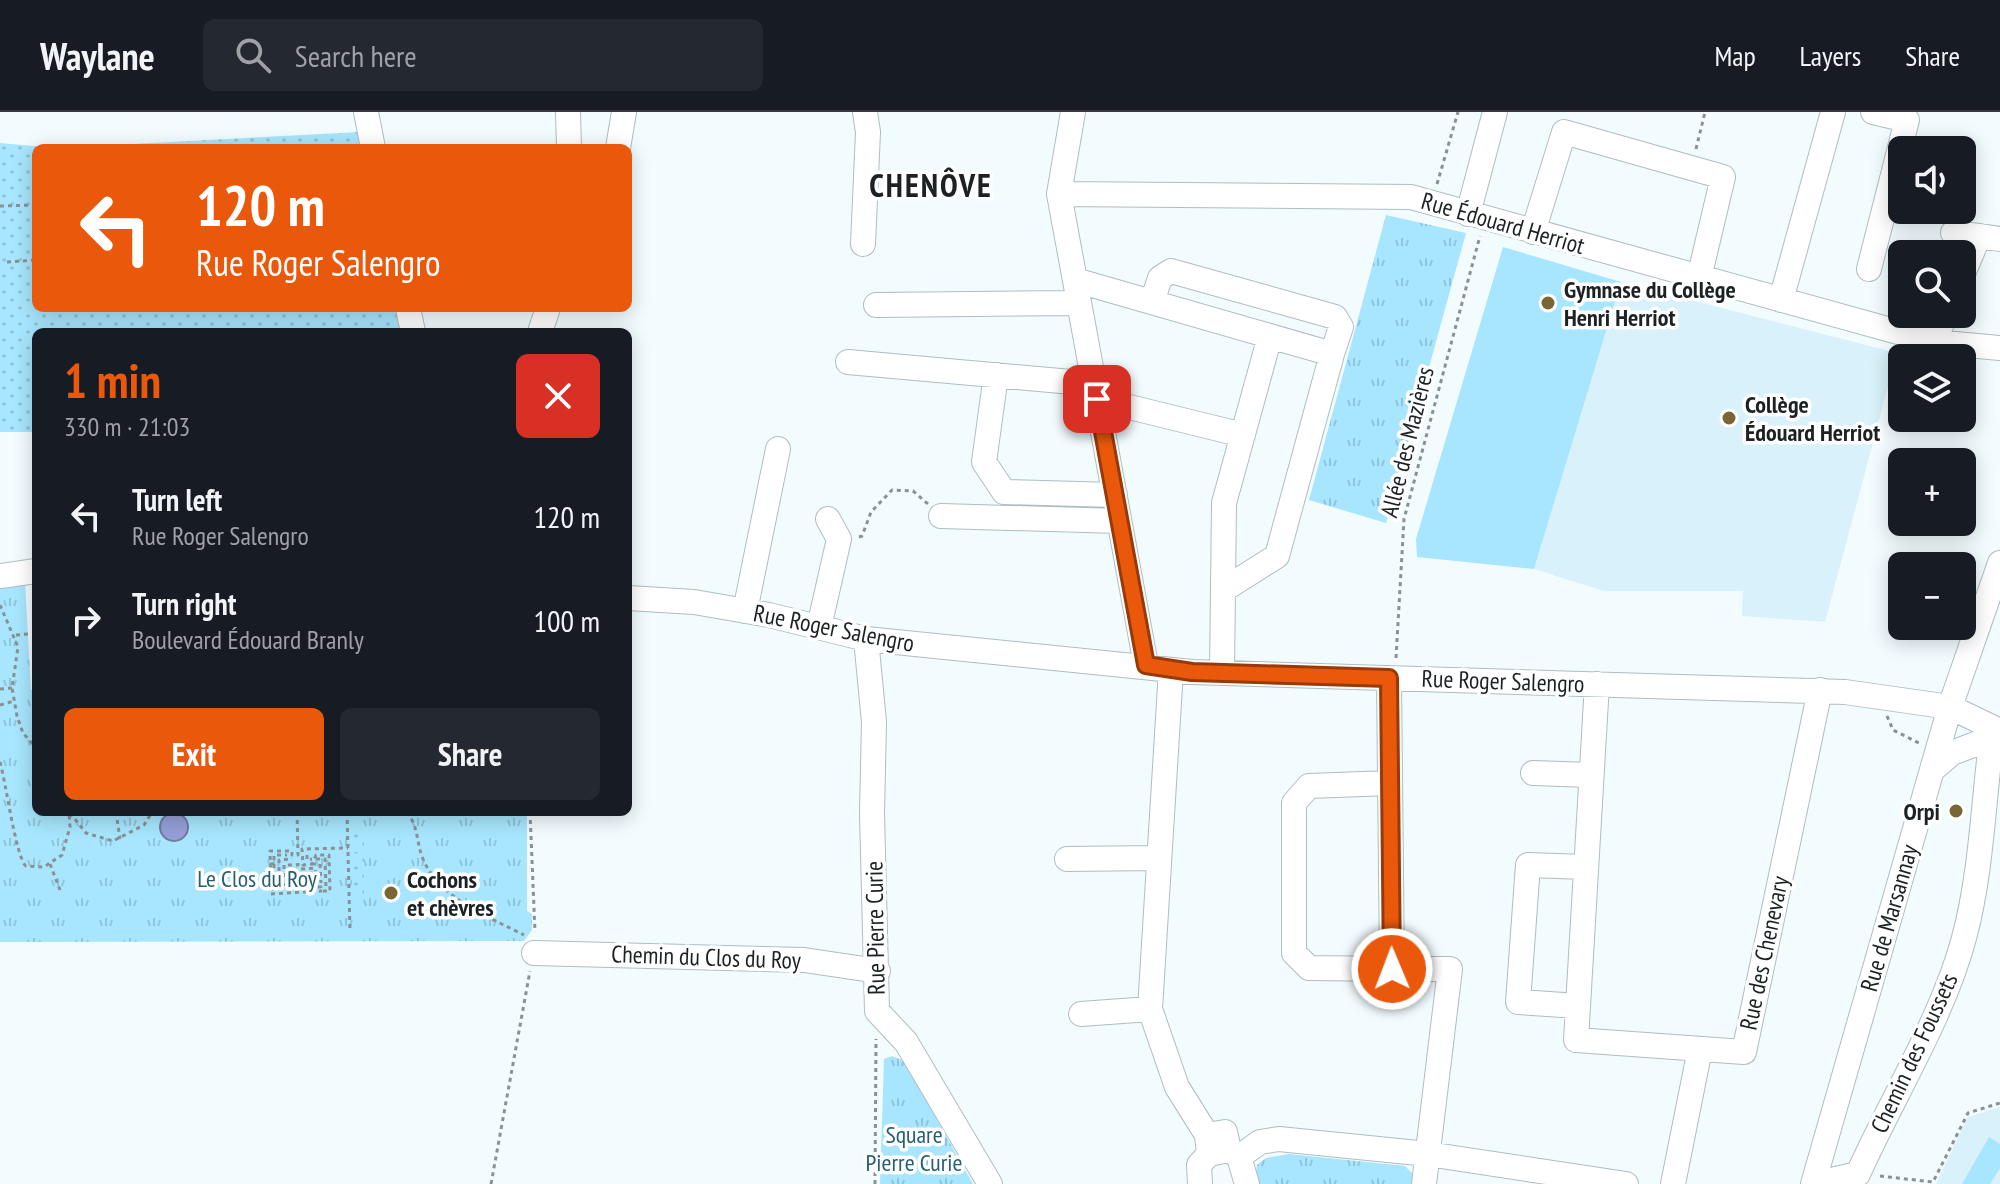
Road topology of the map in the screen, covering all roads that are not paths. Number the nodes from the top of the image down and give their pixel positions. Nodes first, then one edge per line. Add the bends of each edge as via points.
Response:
1 (366, 112) edge
2 (568, 112) edge
3 (624, 112) edge
4 (865, 112) edge
5 (1073, 112) edge
6 (1495, 112) edge
7 (1833, 112) edge
8 (1873, 112) edge
9 (372, 144) edge
10 (569, 144) edge
11 (619, 144) edge
12 (1059, 194) junction
13 (1476, 216) junction
14 (1533, 232) junction
15 (1953, 233) dead end
16 (1990, 238) edge
17 (863, 244) dead end
18 (1976, 257) edge
19 (1869, 269) dead end
20 (1699, 278) junction
21 (1077, 292) junction
22 (1781, 300) junction
23 (1152, 302) junction
24 (876, 305) dead end
25 (1940, 328) edge
26 (1270, 336) junction
27 (1934, 342) junction
28 (2000, 348) edge
29 (1332, 354) junction
30 (848, 362) dead end
31 (996, 375) junction
32 (1096, 391) junction
33 (1243, 435) junction
34 (778, 449) dead end
35 (1115, 495) junction
36 (941, 516) road end
37 (1119, 521) junction
38 (834, 529) road end
39 (2000, 563) edge
40 (32, 572) edge
41 (0, 576) edge
42 (1223, 590) junction
43 (632, 598) edge
44 (745, 611) junction
45 (819, 627) junction
46 (866, 639) junction
47 (1146, 665) junction
48 (1171, 670) junction
49 (1222, 673) junction
50 (1392, 678) junction
51 (1597, 684) junction
52 (1820, 690) junction
53 (1950, 707) junction
54 (1994, 740) edge
55 (1935, 760) junction
56 (1533, 773) dead end
57 (1590, 775) junction
58 (1390, 783) junction
59 (1157, 858) junction
60 (1067, 859) dead end
61 (1585, 867) junction
62 (535, 946) road end
63 (1392, 969) junction
64 (878, 971) junction
65 (1578, 1006) junction
66 (1150, 1009) junction
67 (1081, 1014) dead end
68 (1700, 1049) junction
69 (1221, 1149) junction
70 (1428, 1154) junction
71 (990, 1184) edge
72 (1200, 1184) edge
73 (1247, 1184) edge
74 (1424, 1184) edge
75 (1626, 1184) edge
76 (1673, 1184) edge
77 (1813, 1184) edge

1 - 9 street
2 - 10 street
3 - 11 street
4 - 17 street
5 - 12 street
6 - 13 street
7 - 22 street
8 - 19 street via 1907,120
12 - 13 street, Rue Édouard Herriot via 1411,197
12 - 21 street
13 - 14 street, Rue Édouard Herriot
14 - 20 street, Rue Édouard Herriot
14 - 20 street via 1564,132 1723,177
15 - 16 street
16 - 18 street
20 - 22 street, Rue Édouard Herriot
21 - 23 street
21 - 24 street
21 - 32 street
22 - 27 street, Rue Édouard Herriot
23 - 26 street
23 - 29 street via 1160,278 1171,271 1335,317 1341,327
25 - 27 street
26 - 29 street
26 - 33 street
27 - 28 street, Rue Édouard Herriot
29 - 42 street via 1277,556
30 - 31 street
31 - 32 street
31 - 35 street via 984,462 1004,492
32 - 33 street
32 - 35 street
33 - 42 street via 1224,503
34 - 44 street
35 - 37 street
36 - 37 street
37 - 47 street
38 - 45 street
39 - 53 street, Rue de Marsannay
40 - 41 street
42 - 49 street
43 - 44 street, Rue Roger Salengro
44 - 45 street, Rue Roger Salengro
45 - 46 street, Rue Roger Salengro
46 - 47 street, Rue Roger Salengro
46 - 64 street, Rue Pierre Curie via 874,722
47 - 48 street, Rue Roger Salengro
48 - 49 street, Rue Roger Salengro
48 - 59 street
49 - 50 street, Rue Roger Salengro
50 - 51 street, Rue Roger Salengro
50 - 58 street
51 - 52 street, Rue Roger Salengro
51 - 57 street
52 - 53 street, Rue Roger Salengro
52 - 68 street, Rue des Chenevary via 1744,1052
53 - 54 street, Rue Roger Salengro
53 - 55 street, Rue de Marsannay
54 - 55 street
54 - 77 street, Chemin des Foussets via 1964,937 1947,989 1858,1174
55 - 77 street, Rue de Marsannay
56 - 57 street
57 - 61 street
58 - 63 street
58 - 63 street via 1309,786 1294,803 1294,953 1309,968
59 - 60 street
59 - 66 street
61 - 65 street
61 - 65 street via 1528,865 1518,1002
62 - 64 street, Chemin du Clos du Roy via 804,960
63 - 70 street via 1450,969
64 - 71 street, Rue Pierre Curie via 877,1011 906,1042
65 - 68 street, Rue des Chenevary via 1576,1040
66 - 67 street
66 - 69 street via 1177,1087
68 - 76 street
69 - 70 street via 1279,1139
69 - 72 street via 1199,1165
69 - 73 street
70 - 74 street
70 - 75 street

